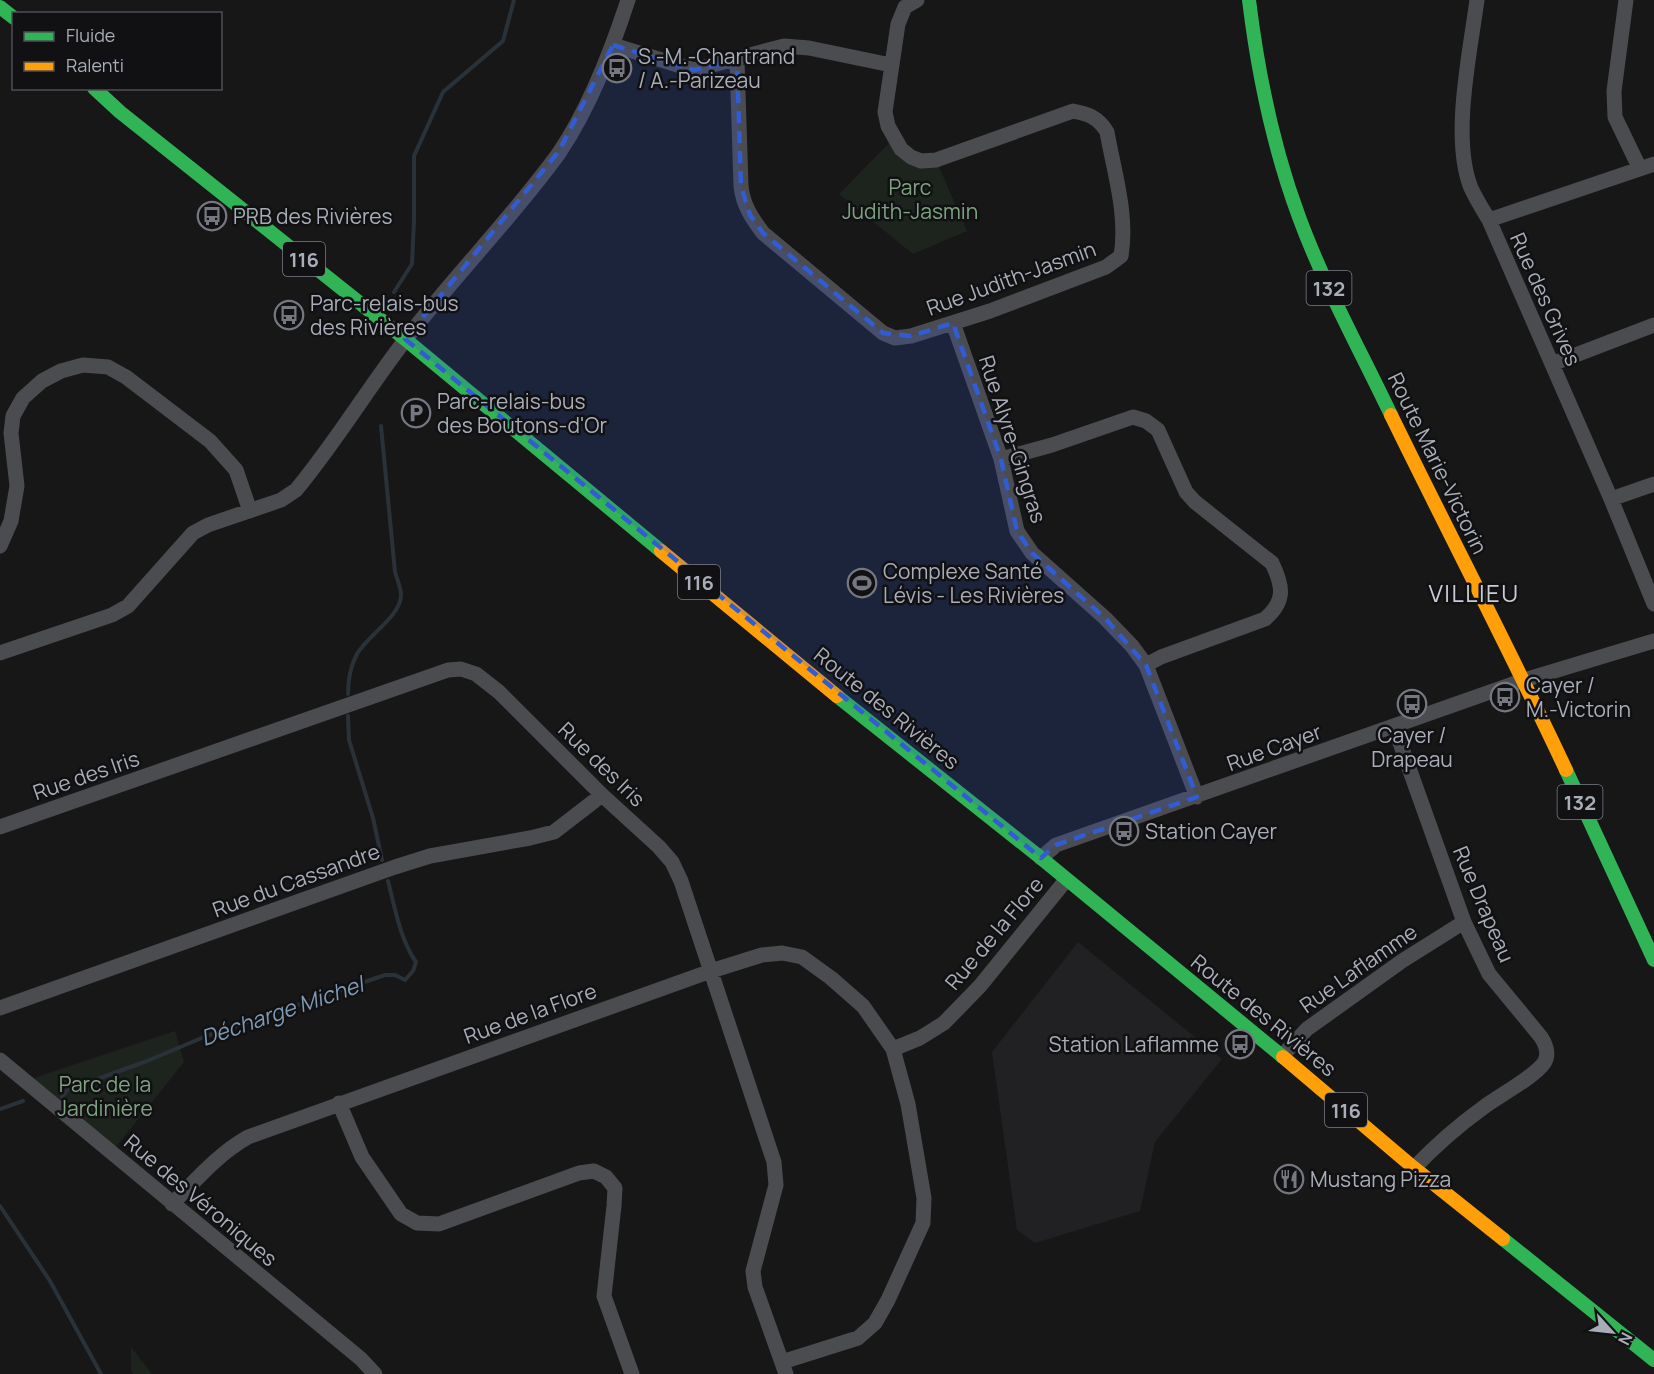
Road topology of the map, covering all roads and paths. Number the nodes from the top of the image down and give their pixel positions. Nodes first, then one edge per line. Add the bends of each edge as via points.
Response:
1 (628, 0) edge
2 (917, 0) edge
3 (1249, 0) edge
4 (1477, 0) edge
5 (1626, 0) edge
6 (0, 7) edge
7 (12, 16) edge
8 (613, 45) junction
9 (737, 60) junction
10 (891, 64) junction
11 (96, 90) edge
12 (1647, 167) edge
13 (1489, 220) junction
14 (953, 323) junction
15 (1654, 325) edge
16 (405, 339) junction
17 (1552, 364) junction
18 (1000, 459) junction
19 (1654, 484) edge
20 (1611, 499) junction
21 (250, 511) junction
22 (0, 546) edge
23 (1654, 604) edge
24 (1654, 641) edge
25 (0, 653) edge
26 (1146, 665) junction
27 (1524, 680) junction
28 (1394, 726) junction
29 (602, 795) junction
30 (1197, 797) junction
31 (0, 827) edge
32 (1041, 858) junction
33 (1066, 880) junction
34 (1464, 922) junction
35 (1654, 960) edge
36 (711, 971) junction
37 (0, 1008) edge
38 (893, 1049) junction
39 (1282, 1056) junction
40 (0, 1060) edge
41 (339, 1103) junction
42 (1414, 1168) junction
43 (172, 1204) junction
44 (1654, 1360) edge
45 (784, 1368) edge
46 (375, 1374) edge
47 (632, 1374) edge

1 - 8 street
2 - 10 street via 905,7
3 - 27 main road, Route Marie-Victorin / 132 via 1255,52 1275,143 1299,218 1362,357
4 - 13 street, Rue des Grives via 1461,121 1471,187
5 - 12 street via 1614,91 1615,117
6 - 7 main road
8 - 9 street via 694,70
8 - 16 street via 559,151
9 - 10 street via 784,46
9 - 14 street, Rue Judith-Jasmin via 743,201 763,233 883,333 895,338 911,336
10 - 14 street, Rue Judith-Jasmin via 885,112 888,126 902,149 921,161 936,160 1073,111 1100,121 1107,132 1123,219 1120,256 1106,267
11 - 16 main road, Route des Rivières / 116
12 - 13 street
13 - 17 street, Rue des Grives
14 - 18 street, Rue Alyre-Gingras
15 - 17 street
16 - 21 street via 296,490
16 - 32 main road, Route des Rivières / 116 via 840,699
17 - 20 street, Rue des Grives
18 - 26 street, Rue Alyre-Gingras via 1017,531 1032,553 1105,618
18 - 26 street via 1133,417 1146,421 1158,430 1186,492 1272,563 1281,591 1279,603 1265,620
19 - 20 street
20 - 23 street, Rue des Grives
21 - 22 street via 236,470 210,441 126,377 108,367 83,365 42,381 23,398 13,416 10,433 17,486 11,521
21 - 25 street via 193,533 128,606
24 - 27 street, Rue Cayer
26 - 30 street, Rue Alyre-Gingras
27 - 28 street, Rue Cayer
27 - 35 main road, Route Marie-Victorin / 132
28 - 30 street, Rue Cayer
28 - 34 street, Rue Drapeau
29 - 31 street, Rue des Iris via 499,692 476,674 461,669 448,670
29 - 36 street, Rue des Iris via 672,862
29 - 37 street, Rue du Cassandre via 554,832 430,856 395,867
30 - 32 street, Rue Cayer via 1056,845
32 - 33 main road, Route des Rivières / 116
33 - 38 street, Rue de la Flore via 980,986 944,1023
33 - 39 main road, Route des Rivières / 116
34 - 39 street, Rue Laflamme via 1307,1029
34 - 42 street, Rue Drapeau via 1489,974 1541,1037 1547,1054 1535,1071 1483,1107
36 - 38 street, Rue de la Flore via 762,955 802,957 864,1006
36 - 41 street, Rue de la Flore
36 - 45 street, Rue des Iris via 774,1162 776,1185 753,1271
38 - 45 street, Rue de la Flore via 909,1104 924,1198 923,1223 875,1323 858,1338
39 - 42 main road, Route des Rivières / 116
40 - 43 street, Rue des Véroniques
41 - 43 street, Rue de la Flore via 231,1147
41 - 47 street via 362,1157 401,1214 417,1222 440,1224 579,1173 594,1171 606,1177 615,1188 604,1296
42 - 44 main road, Route des Rivières / 116
43 - 46 street, Rue des Véroniques

